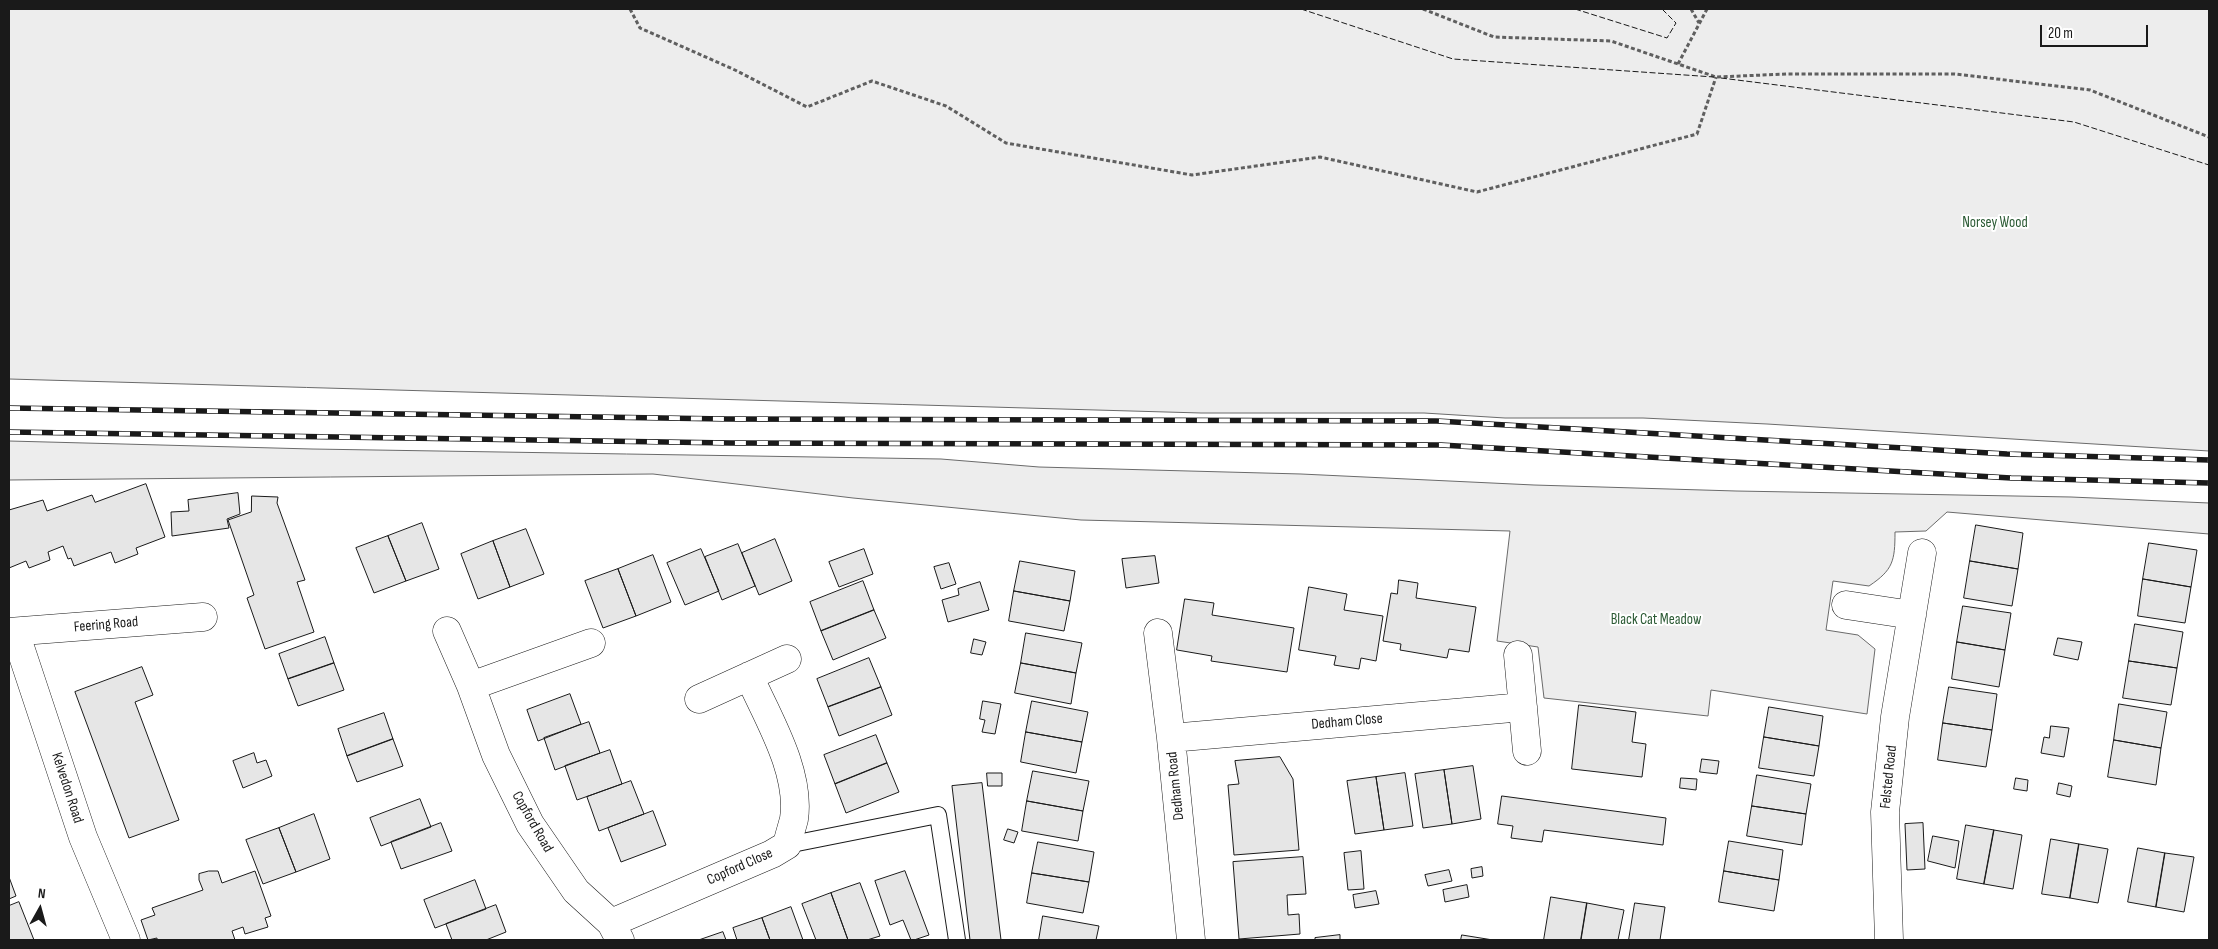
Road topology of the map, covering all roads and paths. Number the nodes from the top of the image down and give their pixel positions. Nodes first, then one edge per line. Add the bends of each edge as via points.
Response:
1 (630, 9) edge
2 (1423, 9) edge
3 (1691, 9) edge
4 (1706, 9) edge
5 (1699, 23) junction
6 (1678, 64) junction
7 (1716, 77) junction
8 (2209, 137) edge
9 (1922, 553) dead end
10 (1846, 605) dead end
11 (1912, 615) junction
12 (204, 617) dead end
13 (447, 631) dead end
14 (12, 632) edge
15 (1158, 633) dead end
16 (590, 643) dead end
17 (1518, 655) dead end
18 (787, 660) dead end
19 (749, 676) junction
20 (471, 686) junction
21 (699, 699) dead end
22 (1522, 707) junction
23 (1171, 738) junction
24 (1527, 751) dead end
25 (787, 845) junction
26 (616, 932) edge
27 (126, 940) edge
28 (957, 940) edge
29 (1191, 940) edge
30 (1889, 940) edge

1 - 7 path via 640,28 735,70 807,107 872,80 946,106 1006,143 1192,175 1320,157 1477,192 1697,134
2 - 6 path via 1494,36 1611,41
3 - 5 path
4 - 5 path
5 - 6 path
6 - 7 path
7 - 8 path via 1955,74 2090,90
9 - 11 street, Felsted Road
10 - 11 street
11 - 30 street, Felsted Road via 1895,717 1885,812
12 - 14 street, Feering Road
13 - 20 street, Copford Road
14 - 27 street, Kelvedon Road via 83,836
15 - 23 street, Dedham Road
16 - 20 street
17 - 22 street
18 - 19 street
19 - 21 street
19 - 25 street, Copford Close via 783,750 794,791 794,818
20 - 26 street, Copford Road via 496,755 530,824 576,891
22 - 23 street, Dedham Close
22 - 24 street
23 - 29 street, Dedham Road
25 - 26 street, Copford Close
25 - 28 lane via 938,814

